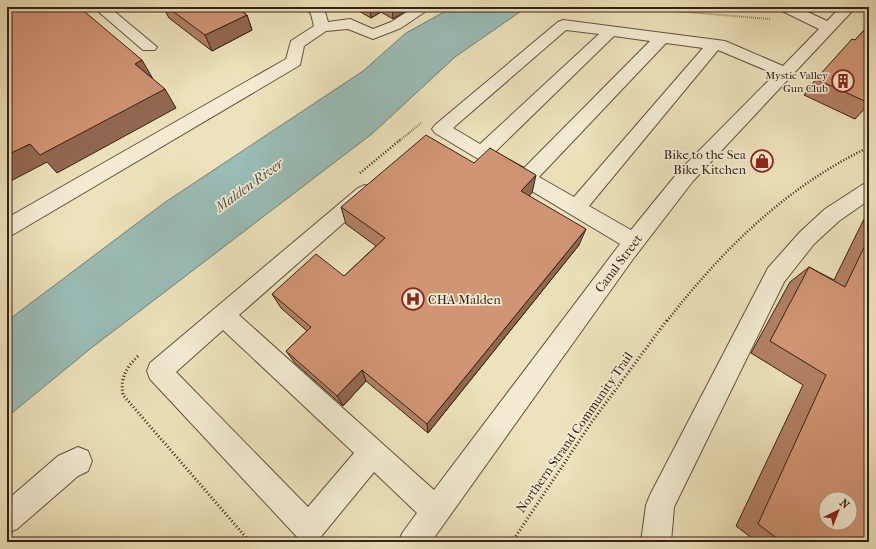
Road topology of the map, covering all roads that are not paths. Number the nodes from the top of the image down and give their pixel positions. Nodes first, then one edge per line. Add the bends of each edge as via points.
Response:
1 (100, 7) edge
2 (312, 7) edge
3 (425, 7) edge
4 (785, 7) edge
5 (849, 7) edge
6 (322, 28) junction
7 (830, 28) junction
8 (611, 31) junction
9 (662, 38) junction
10 (714, 45) junction
11 (149, 47) dead end
12 (786, 73) junction
13 (441, 129) junction
14 (423, 144) edge
15 (482, 153) junction
16 (526, 178) junction
17 (380, 180) edge
18 (869, 190) edge
19 (576, 208) junction
20 (7, 228) edge
21 (634, 242) junction
22 (223, 315) junction
23 (372, 452) junction
24 (78, 461) dead end
25 (436, 511) junction
26 (7, 519) edge
27 (413, 542) edge
28 (656, 542) edge

1 - 11 street
2 - 6 street via 318,12
3 - 6 street via 396,25 373,34 350,24
4 - 7 street
5 - 7 street, Canal Street
6 - 20 street via 297,44 294,61
7 - 12 street, Canal Street
8 - 9 street
8 - 13 street via 562,25
8 - 15 street
9 - 10 street
9 - 16 street
10 - 12 street via 725,46
10 - 19 street
12 - 21 street, Canal Street via 686,176
13 - 14 street
13 - 15 street
15 - 16 street
16 - 19 street
17 - 22 street
18 - 28 street via 832,215 807,238 776,275 660,505
19 - 21 street
21 - 25 street, Canal Street
22 - 23 street
22 - 23 street via 159,370 309,529
23 - 25 street
24 - 26 street via 68,466
25 - 27 street, Canal Street

